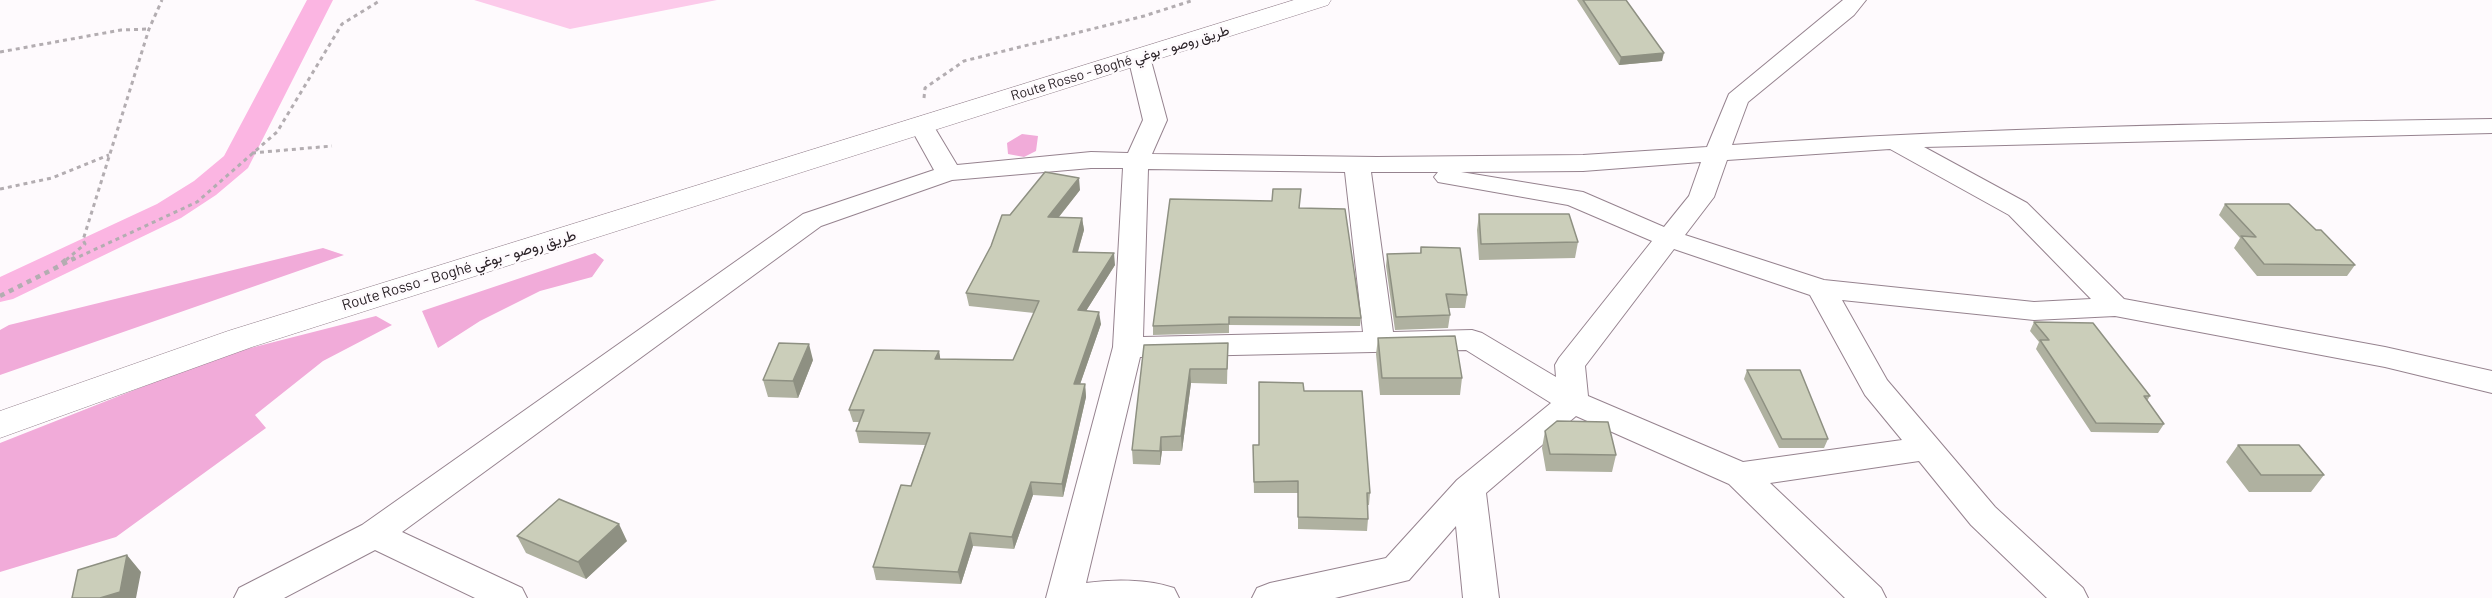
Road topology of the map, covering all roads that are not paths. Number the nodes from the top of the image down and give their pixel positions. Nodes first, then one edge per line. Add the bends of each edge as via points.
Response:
1 (1319, 0) edge
2 (1855, 0) edge
3 (1139, 57) junction
4 (921, 125) junction
5 (2492, 126) edge
6 (1894, 141) junction
7 (1717, 154) junction
8 (1136, 162) junction
9 (1367, 165) junction
10 (949, 172) junction
11 (1667, 238) junction
12 (1821, 288) junction
13 (2115, 307) junction
14 (1379, 341) junction
15 (1128, 347) junction
16 (2492, 382) edge
17 (1573, 402) junction
18 (0, 425) edge
19 (1926, 448) junction
20 (1742, 475) junction
21 (1469, 489) junction
22 (374, 534) junction
23 (252, 598) edge
24 (509, 598) edge
25 (1064, 598) edge
26 (1080, 598) edge
27 (1161, 598) edge
28 (1270, 598) edge
29 (1481, 598) edge
30 (1868, 598) edge
31 (2070, 598) edge

1 - 3 highway, Route Rosso - Boghé طريق روصو - بوغي
2 - 7 street via 1737,99
3 - 4 highway, Route Rosso - Boghé طريق روصو - بوغي
3 - 8 street via 1155,120
4 - 10 street
4 - 18 highway, Route Rosso - Boghé طريق روصو - بوغي via 240,339
5 - 6 street
6 - 7 street
6 - 13 street via 2018,209
7 - 9 street via 1583,163
7 - 11 street via 1701,197
8 - 9 street
8 - 10 street via 1091,160
8 - 15 street
9 - 11 street via 1574,198
9 - 14 street
10 - 22 street via 812,220
11 - 12 street
11 - 17 street via 1570,365
12 - 13 street via 2034,311
12 - 19 street via 1876,387
13 - 16 street via 2385,357
14 - 15 street
14 - 17 street via 1472,340
15 - 25 street
17 - 20 street
17 - 21 street
19 - 20 street
19 - 31 street via 1983,516
20 - 30 street
21 - 28 street via 1396,570
21 - 29 street
22 - 23 street
22 - 24 street
26 - 27 street

